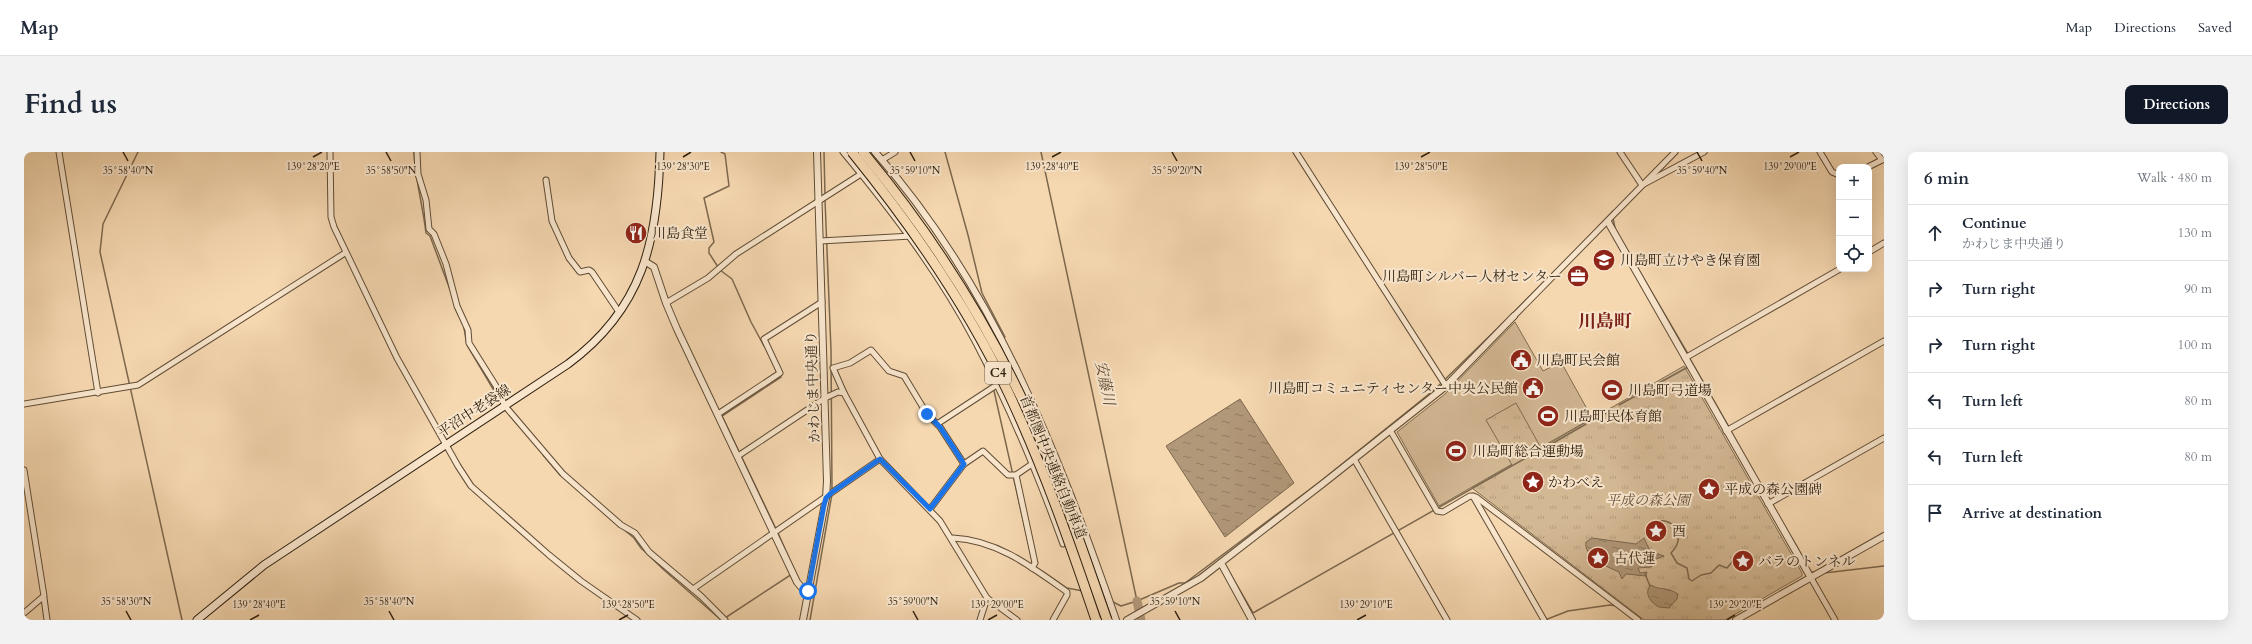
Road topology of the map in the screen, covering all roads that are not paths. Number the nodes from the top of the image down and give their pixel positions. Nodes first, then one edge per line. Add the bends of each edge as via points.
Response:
1 (59, 152) edge
2 (330, 152) edge
3 (418, 152) edge
4 (660, 152) edge
5 (817, 152) edge
6 (843, 152) edge
7 (852, 152) edge
8 (863, 152) edge
9 (875, 152) edge
10 (895, 152) edge
11 (1296, 152) edge
12 (1620, 152) edge
13 (1675, 152) edge
14 (1704, 152) edge
15 (1820, 152) edge
16 (1876, 152) edge
17 (1883, 159) edge
18 (882, 160) junction
19 (1872, 165) edge
20 (861, 174) junction
21 (1836, 174) edge
22 (546, 180) dead end
23 (1642, 185) junction
24 (819, 201) junction
25 (1608, 222) junction
26 (939, 234) junction
27 (910, 236) junction
28 (820, 241) junction
29 (1884, 244) edge
30 (1872, 250) edge
31 (345, 253) junction
32 (646, 262) junction
33 (1836, 271) edge
34 (822, 302) junction
35 (666, 303) junction
36 (619, 312) junction
37 (1514, 316) joint
38 (1884, 341) edge
39 (1685, 358) junction
40 (1018, 370) junction
41 (998, 386) junction
42 (1446, 386) junction
43 (98, 393) junction
44 (844, 393) junction
45 (829, 396) junction
46 (24, 404) edge
47 (505, 406) junction
48 (718, 414) junction
49 (937, 424) junction
50 (1390, 430) junction
51 (1726, 431) junction
52 (1884, 438) edge
53 (446, 444) junction
54 (1053, 449) junction
55 (738, 456) junction
56 (880, 459) junction
57 (1354, 459) junction
58 (964, 464) junction
59 (1033, 464) junction
60 (24, 470) edge
61 (1016, 475) junction
62 (830, 494) junction
63 (1473, 496) junction
64 (1768, 504) junction
65 (930, 509) junction
66 (775, 533) junction
67 (1884, 536) edge
68 (952, 538) junction
69 (1063, 544) dead end
70 (1221, 563) junction
71 (1032, 568) junction
72 (1811, 578) junction
73 (693, 589) junction
74 (808, 591) junction
75 (44, 598) junction
76 (987, 598) junction
77 (24, 613) edge
78 (47, 620) edge
79 (197, 620) edge
80 (637, 620) edge
81 (725, 620) edge
82 (803, 620) edge
83 (980, 620) edge
84 (1017, 620) edge
85 (1053, 620) edge
86 (1096, 620) edge
87 (1107, 620) edge
88 (1116, 620) edge
89 (1127, 620) edge
90 (1252, 620) edge
91 (1447, 620) edge
92 (1544, 620) edge
93 (1638, 620) edge
94 (1736, 620) edge
95 (1835, 620) edge

1 - 43 street
2 - 31 street via 332,222
3 - 47 street via 418,174 426,200 429,228 446,264 457,306 468,330 469,343 496,386
4 - 32 main road, 平沼中老袋線 via 657,215
5 - 24 street, かわじま中央通り
6 - 20 street
7 - 86 highway, 首都圏中央連絡自動車道 / C4, bridge via 890,200 934,263 990,358 1028,438 1057,509
8 - 87 highway, 首都圏中央連絡自動車道 / C4, bridge via 898,195 947,264 995,347 1034,425 1067,506
9 - 18 street
10 - 18 street
11 - 42 street
12 - 23 street
13 - 23 street
14 - 23 street
15 - 21 street via 1832,172
16 - 17 street
17 - 19 street
18 - 26 street
20 - 24 street
20 - 27 street
22 - 36 street via 552,221 569,258 580,272 592,272
23 - 25 street
24 - 28 street, かわじま中央通り
24 - 35 street via 736,254 708,278
25 - 37 street
25 - 39 street
26 - 27 street
26 - 40 street via 979,297
27 - 28 street
27 - 41 street via 974,340
28 - 34 street, かわじま中央通り
29 - 30 street
31 - 43 street via 143,382
31 - 53 street via 397,358
32 - 35 street via 654,267
32 - 36 main road, 平沼中老袋線
33 - 39 street
34 - 45 street, かわじま中央通り
34 - 48 street via 764,339 780,373
35 - 48 street
36 - 47 main road, 平沼中老袋線 via 577,358
37 - 42 street
38 - 51 street
39 - 51 street
40 - 41 street
40 - 54 street
41 - 49 street
41 - 59 street
42 - 50 street
43 - 46 street
44 - 45 street via 838,392
44 - 49 street via 833,368 850,363 871,350 889,371 904,376 927,414
44 - 56 street
45 - 55 street
45 - 62 street, かわじま中央通り
47 - 53 main road, 平沼中老袋線
47 - 73 street via 563,474 621,525 635,533 649,552
48 - 55 street
49 - 58 street
50 - 57 street
50 - 63 street via 1437,511 1443,512
51 - 64 street
52 - 64 street
53 - 79 main road, 平沼中老袋線 via 264,565
53 - 80 street via 466,479 482,497 568,571
54 - 59 street
54 - 88 street
55 - 66 street
56 - 62 street
56 - 65 street
57 - 70 street
57 - 91 street
58 - 61 street via 982,451 1008,475
58 - 65 street
59 - 61 street
59 - 69 street
60 - 75 street
61 - 71 street via 1035,563
62 - 66 street
62 - 74 street, かわじま中央通り
63 - 92 street
63 - 93 street
64 - 72 street
65 - 68 street
66 - 73 street
66 - 74 street via 797,582
67 - 72 street
68 - 71 street via 987,545 1023,560
68 - 76 street
70 - 89 street via 1192,585
70 - 90 street
71 - 85 street via 1068,595
72 - 94 street
72 - 95 street
73 - 81 street
74 - 82 street, かわじま中央通り
75 - 77 street
75 - 78 street
76 - 83 street
76 - 84 street

